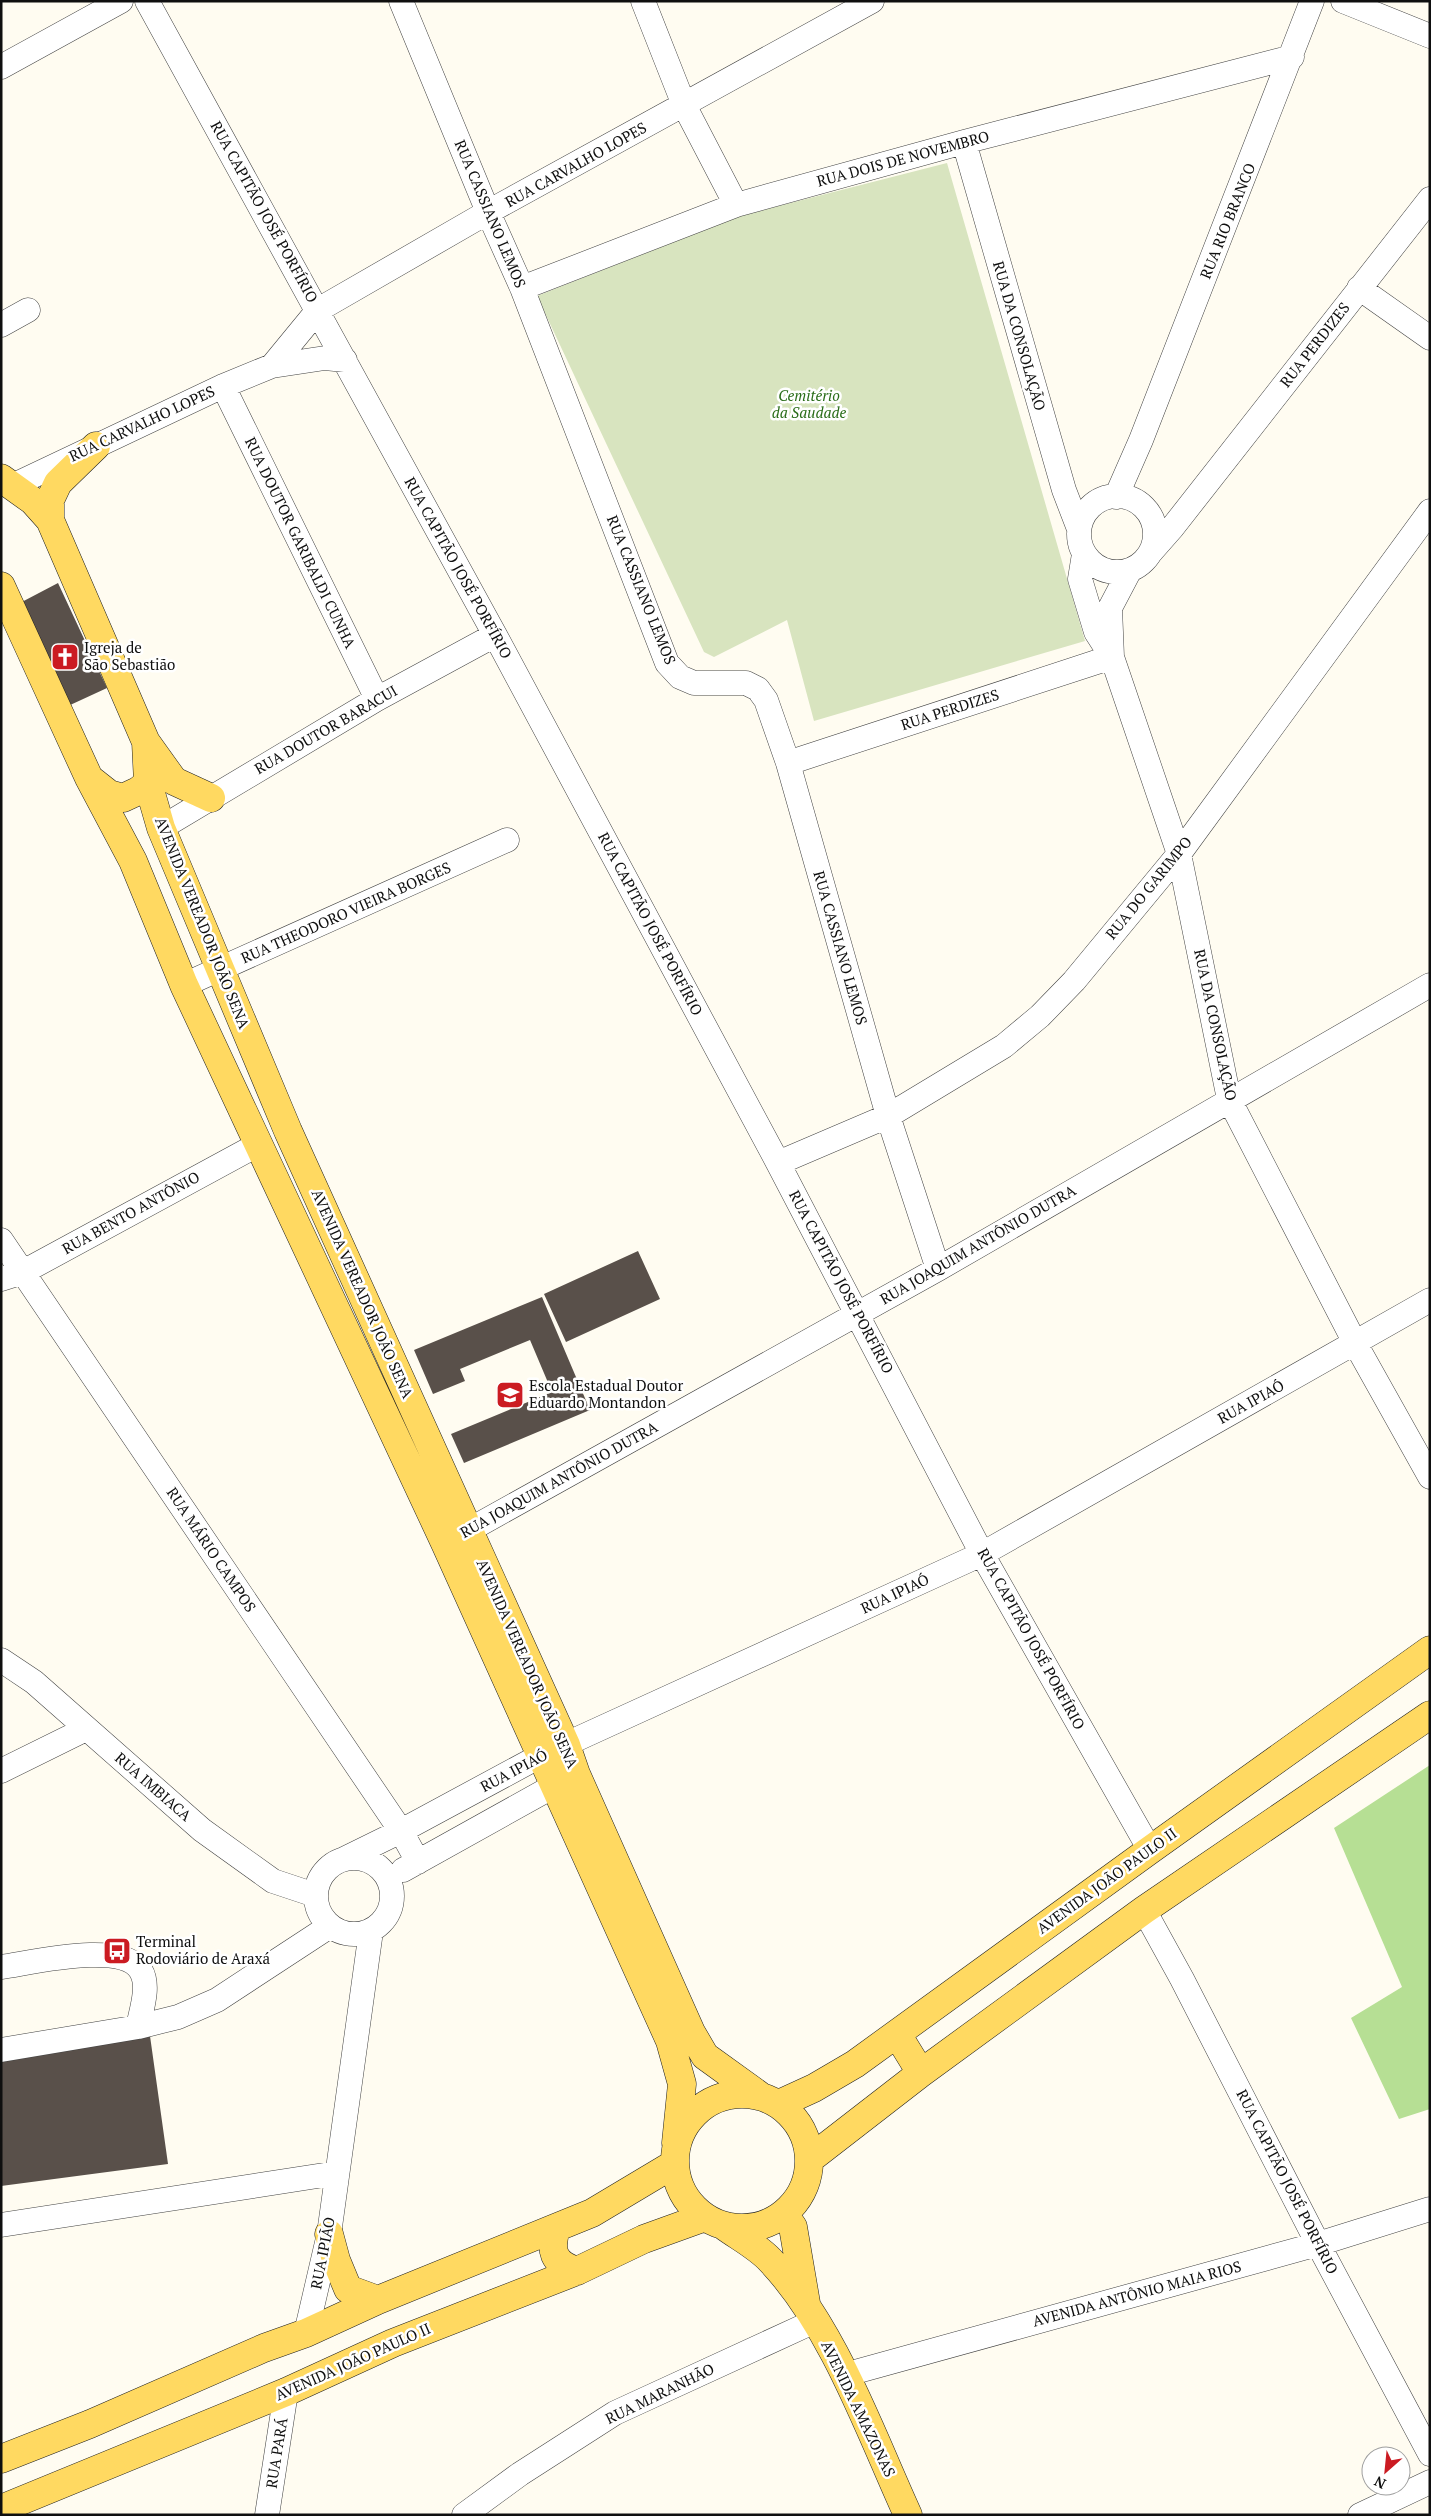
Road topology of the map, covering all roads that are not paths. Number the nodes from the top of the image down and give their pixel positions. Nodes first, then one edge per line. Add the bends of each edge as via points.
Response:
1 (121, 1) edge
2 (147, 1) edge
3 (400, 1) edge
4 (643, 1) edge
5 (872, 1) edge
6 (1312, 1) edge
7 (1343, 1) edge
8 (1430, 36) edge
9 (1292, 57) junction
10 (1, 67) edge
11 (684, 105) junction
12 (964, 142) junction
13 (1430, 199) edge
14 (736, 205) junction
15 (488, 212) junction
16 (522, 288) junction
17 (1359, 288) junction
18 (28, 310) dead end
19 (318, 310) junction
20 (1, 325) edge
21 (1430, 338) edge
22 (345, 360) junction
23 (272, 366) junction
24 (223, 386) junction
25 (1141, 440) junction
26 (96, 446) junction
27 (5, 486) edge
28 (1200, 491) junction
29 (1116, 496) junction
30 (1144, 509) junction
31 (1430, 510) edge
32 (50, 520) junction
33 (1079, 529) junction
34 (1150, 553) junction
35 (1084, 554) junction
36 (1130, 570) junction
37 (3, 594) edge
38 (495, 635) junction
39 (1112, 657) junction
40 (377, 699) junction
41 (146, 742) junction
42 (788, 763) junction
43 (89, 778) junction
44 (148, 783) junction
45 (211, 798) junction
46 (161, 828) junction
47 (507, 840) dead end
48 (1179, 854) junction
49 (221, 969) junction
50 (184, 984) junction
51 (1430, 985) edge
52 (1229, 1100) junction
53 (888, 1116) junction
54 (259, 1144) junction
55 (778, 1163) junction
56 (1, 1240) edge
57 (938, 1269) junction
58 (12, 1275) edge
59 (1430, 1300) edge
60 (858, 1314) junction
61 (1356, 1343) junction
62 (1430, 1477) edge
63 (468, 1531) junction
64 (445, 1543) junction
65 (982, 1554) junction
66 (1430, 1650) edge
67 (1, 1660) edge
68 (1430, 1714) edge
69 (86, 1729) junction
70 (566, 1745) junction
71 (540, 1756) junction
72 (1, 1771) edge
73 (565, 1779) junction
74 (401, 1831) junction
75 (1150, 1850) junction
76 (344, 1859) junction
77 (418, 1862) junction
78 (388, 1878) junction
79 (315, 1896) junction
80 (1144, 1910) junction
81 (330, 1926) junction
82 (371, 1931) junction
83 (1, 1967) edge
84 (138, 2027) junction
85 (897, 2034) junction
86 (1, 2050) edge
87 (921, 2073) junction
88 (769, 2100) junction
89 (675, 2153) junction
90 (810, 2159) junction
91 (337, 2173) junction
92 (1430, 2209) edge
93 (784, 2214) junction
94 (714, 2222) junction
95 (1, 2225) edge
96 (556, 2228) junction
97 (329, 2234) junction
98 (1318, 2244) junction
99 (577, 2271) junction
100 (378, 2300) junction
101 (811, 2313) junction
102 (306, 2333) junction
103 (844, 2375) junction
104 (286, 2392) junction
105 (1430, 2454) edge
106 (1, 2459) edge
107 (1430, 2482) edge
108 (1, 2509) edge
109 (267, 2515) edge
110 (464, 2515) edge
111 (908, 2515) edge
112 (1360, 2515) edge

1 - 10 street
2 - 19 street, RUA CAPITÃO JOSÉ PORFÍRIO
3 - 15 street, RUA CASSIANO LEMOS
4 - 11 street
5 - 11 street, RUA CARVALHO LOPES
6 - 9 street, RUA RIO BRANCO
7 - 8 street
9 - 12 street, RUA DOIS DE NOVEMBRO
9 - 25 street, RUA RIO BRANCO
11 - 14 street
11 - 15 street, RUA CARVALHO LOPES
12 - 14 street, RUA DOIS DE NOVEMBRO
12 - 33 street, RUA DA CONSOLAÇÃO via 1064,490
13 - 17 street, RUA PERDIZES
14 - 16 street, RUA DOIS DE NOVEMBRO
15 - 16 street, RUA CASSIANO LEMOS
15 - 19 street, RUA CARVALHO LOPES
16 - 42 street, RUA CASSIANO LEMOS via 667,663 680,677 694,683 746,683 758,689 766,700
17 - 21 street
17 - 28 street, RUA PERDIZES
18 - 20 street
19 - 22 street, RUA CAPITÃO JOSÉ PORFÍRIO
19 - 23 street, RUA CARVALHO LOPES
22 - 23 street, RUA CARVALHO LOPES via 326,358
22 - 38 street, RUA CAPITÃO JOSÉ PORFÍRIO
23 - 24 street, RUA CARVALHO LOPES
24 - 26 street, RUA CARVALHO LOPES
24 - 40 street, RUA DOUTOR GARIBALDI CUNHA
25 - 29 street, RUA RIO BRANCO
25 - 30 street, RUA RIO BRANCO
26 - 27 street, RUA CARVALHO LOPES
26 - 32 main road via 58,483 50,500
27 - 32 main road, AVENIDA VEREADOR JOÃO SENA via 33,501
28 - 30 street, RUA PERDIZES
28 - 34 street, RUA PERDIZES
29 - 30 street via 1129,498
29 - 33 street via 1091,506
30 - 34 street via 1155,533
31 - 48 street, RUA DO GARIMPO
32 - 41 main road, AVENIDA VEREADOR JOÃO SENA
33 - 35 street via 1079,542
34 - 36 street
35 - 36 street via 1104,570
35 - 39 street, RUA DA CONSOLAÇÃO via 1080,579 1096,632
36 - 39 street, RUA DA CONSOLAÇÃO via 1110,608
37 - 43 main road, AVENIDA VEREADOR JOÃO SENA
38 - 40 street, RUA DOUTOR BARACUI
38 - 55 street, RUA CAPITÃO JOSÉ PORFÍRIO
39 - 42 street, RUA PERDIZES
39 - 48 street, RUA DA CONSOLAÇÃO
40 - 45 street, RUA DOUTOR BARACUI
41 - 44 main road, AVENIDA VEREADOR JOÃO SENA
41 - 45 main road via 174,781
42 - 53 street, RUA CASSIANO LEMOS
43 - 44 main road via 109,794 123,798
43 - 50 main road, AVENIDA VEREADOR JOÃO SENA via 133,861
44 - 46 main road, AVENIDA VEREADOR JOÃO SENA
45 - 46 street, RUA DOUTOR BARACUI
46 - 49 main road, AVENIDA VEREADOR JOÃO SENA
47 - 49 street, RUA THEODORO VIEIRA BORGES
48 - 52 street, RUA DA CONSOLAÇÃO
48 - 53 street, RUA DO GARIMPO via 1074,981 1040,1016 1004,1046
49 - 50 street, RUA THEODORO VIEIRA BORGES
49 - 63 main road, AVENIDA VEREADOR JOÃO SENA via 288,1131
50 - 54 main road, AVENIDA VEREADOR JOÃO SENA
51 - 52 street, RUA JOAQUIM ANTÔNIO DUTRA
52 - 57 street, RUA JOAQUIM ANTÔNIO DUTRA
52 - 61 street, RUA DA CONSOLAÇÃO
53 - 55 street, RUA DO GARIMPO
53 - 57 street, RUA CASSIANO LEMOS
54 - 58 street, RUA BENTO ANTÔNIO
54 - 64 main road, AVENIDA VEREADOR JOÃO SENA
55 - 60 street, RUA CAPITÃO JOSÉ PORFÍRIO
56 - 58 street, RUA MÁRIO CAMPOS
57 - 60 street, RUA JOAQUIM ANTÔNIO DUTRA
58 - 74 street, RUA MÁRIO CAMPOS
59 - 61 street, RUA IPIAÓ
60 - 63 street, RUA JOAQUIM ANTÔNIO DUTRA
60 - 65 street, RUA CAPITÃO JOSÉ PORFÍRIO
61 - 62 street, RUA DA CONSOLAÇÃO
61 - 65 street, RUA IPIAÓ
63 - 64 street, RUA JOAQUIM ANTÔNIO DUTRA
63 - 70 main road, AVENIDA VEREADOR JOÃO SENA
64 - 71 main road, AVENIDA VEREADOR JOÃO SENA
65 - 70 street, RUA IPIAÓ
65 - 75 street, RUA CAPITÃO JOSÉ PORFÍRIO
66 - 75 main road, AVENIDA JOÃO PAULO II
67 - 69 street, RUA IMBIACA via 34,1682
68 - 80 main road
69 - 72 street
69 - 79 street, RUA IMBIACA via 202,1830 272,1881
70 - 71 street, RUA IPIAÓ
70 - 73 main road, AVENIDA VEREADOR JOÃO SENA
71 - 73 main road, AVENIDA VEREADOR JOÃO SENA
71 - 74 street, RUA IPIAÓ
73 - 77 street, RUA IPIAÓ
73 - 88 main road, AVENIDA VEREADOR JOÃO SENA via 705,2056
73 - 89 main road, AVENIDA VEREADOR JOÃO SENA via 670,2040 682,2084
74 - 76 street, RUA IPIAÓ
74 - 77 street, RUA MÁRIO CAMPOS
75 - 85 main road, AVENIDA JOÃO PAULO II
76 - 78 street via 370,1861
76 - 79 street, RUA IPIAÓ via 324,1872
77 - 78 street, RUA IPIAÓ
78 - 82 street via 393,1890 391,1908 381,1924
79 - 81 street via 317,1907
80 - 87 main road
80 - 98 street, RUA CAPITÃO JOSÉ PORFÍRIO
81 - 82 street via 349,1934
81 - 84 street via 217,2000 178,2017
82 - 91 street
83 - 84 street via 98,1954 132,1961 141,1970 145,1984
84 - 86 street
85 - 87 main road
85 - 88 main road, AVENIDA JOÃO PAULO II via 814,2088
87 - 90 main road
88 - 89 main road via 741,2093 724,2095 708,2102 683,2126
88 - 90 main road via 798,2125 806,2138
89 - 94 main road via 678,2185 689,2203
89 - 96 main road via 592,2213
90 - 93 main road via 807,2180 798,2199
91 - 95 street
91 - 97 street, RUA IPIÃO
92 - 98 street, AVENIDA ANTÔNIO MAIA RIOS
93 - 94 main road via 759,2226 745,2228
93 - 101 main road via 793,2227
94 - 99 main road, AVENIDA JOÃO PAULO II via 644,2239
94 - 101 main road via 769,2259
96 - 99 main road via 551,2245 554,2255 568,2268
96 - 100 main road
97 - 100 main road via 348,2289
97 - 102 street, RUA IPIÃO
98 - 103 street, AVENIDA ANTÔNIO MAIA RIOS
98 - 105 street, RUA CAPITÃO JOSÉ PORFÍRIO
99 - 104 main road, AVENIDA JOÃO PAULO II via 393,2343
100 - 102 main road
101 - 103 main road, AVENIDA AMAZONAS
101 - 110 street, RUA MARANHÃO via 615,2414 520,2474
102 - 106 main road
103 - 111 main road, AVENIDA AMAZONAS
104 - 108 main road, AVENIDA JOÃO PAULO II
104 - 109 street, RUA PARÁ
107 - 112 street

